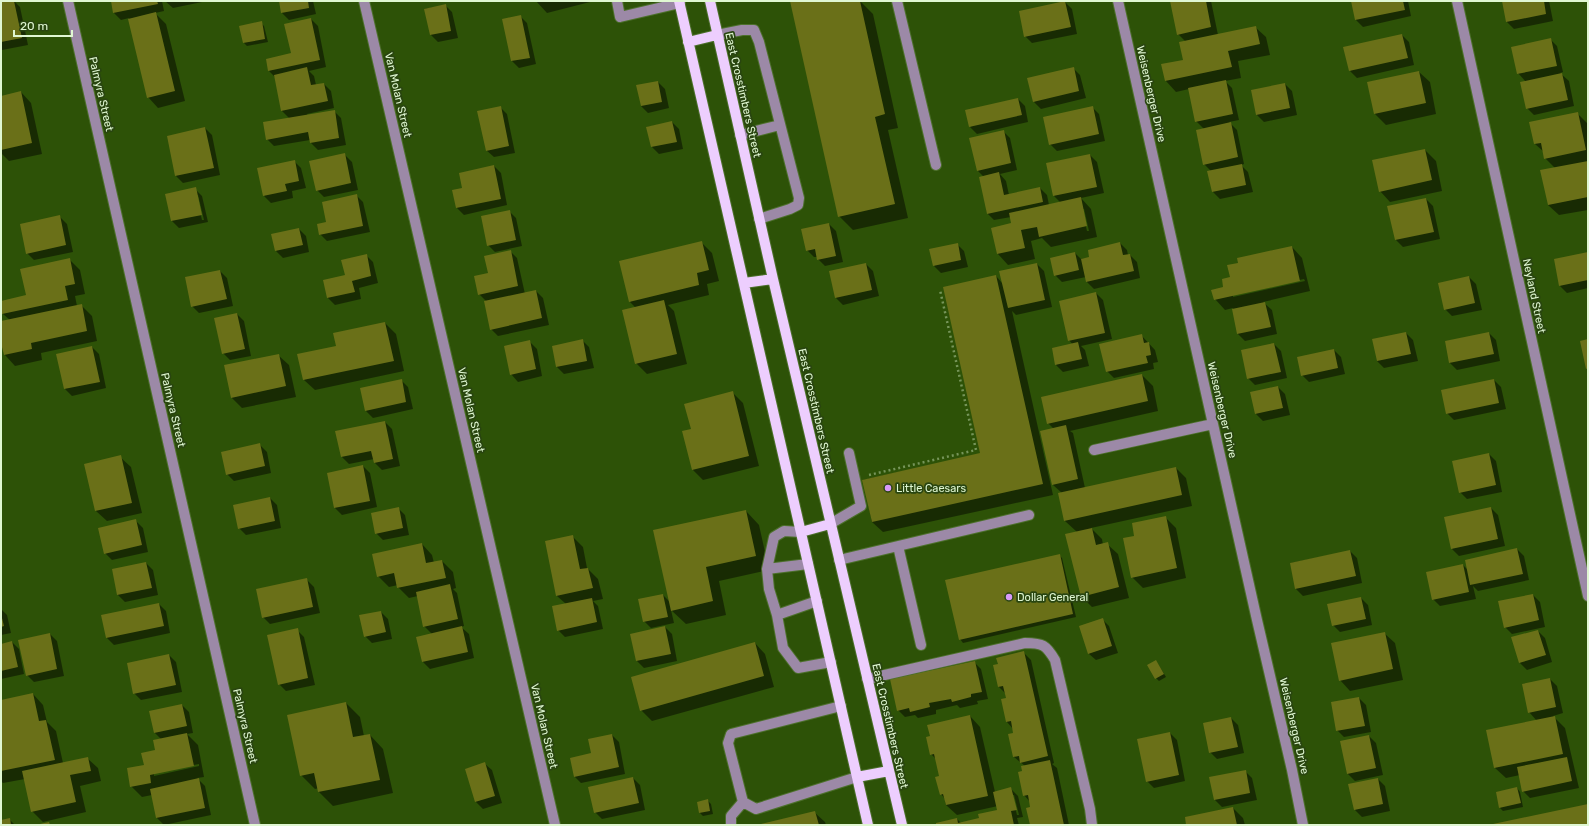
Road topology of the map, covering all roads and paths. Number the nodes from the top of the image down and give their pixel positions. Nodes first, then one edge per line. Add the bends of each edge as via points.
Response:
1 (68, 1) edge
2 (364, 1) edge
3 (617, 1) edge
4 (710, 1) edge
5 (898, 1) edge
6 (1118, 1) edge
7 (1457, 1) edge
8 (679, 2) edge
9 (718, 35) junction
10 (688, 42) junction
11 (780, 125) junction
12 (740, 135) junction
13 (936, 165) dead end
14 (759, 219) junction
15 (773, 279) junction
16 (744, 283) junction
17 (940, 290) dead end
18 (1213, 424) junction
19 (1094, 450) dead end
20 (849, 453) dead end
21 (855, 479) junction
22 (1029, 515) dead end
23 (830, 524) junction
24 (801, 532) junction
25 (898, 546) junction
26 (839, 560) junction
27 (808, 564) junction
28 (768, 569) junction
29 (1588, 596) edge
30 (817, 601) junction
31 (777, 615) junction
32 (921, 645) dead end
33 (831, 662) junction
34 (867, 679) junction
35 (841, 706) junction
36 (889, 771) junction
37 (857, 777) junction
38 (743, 802) junction
39 (255, 825) edge
40 (555, 825) edge
41 (731, 825) edge
42 (868, 825) edge
43 (902, 825) edge
44 (1092, 825) edge
45 (1303, 825) edge

1 - 39 street, Palmyra Street
2 - 40 street, Van Molan Street
3 - 8 street via 620,17
4 - 9 main road, East Crosstimbers Street
5 - 13 street
6 - 18 street, Weisenberger Drive
7 - 29 street, Neyland Street
8 - 10 main road
9 - 10 main road
9 - 11 street via 754,30 760,42
9 - 12 main road, East Crosstimbers Street
10 - 16 main road
11 - 12 street
11 - 14 street via 799,198 798,204
12 - 14 main road, East Crosstimbers Street
14 - 15 main road, East Crosstimbers Street
15 - 16 main road
15 - 23 main road, East Crosstimbers Street
16 - 24 main road
17 - 21 path via 976,450
18 - 19 street
18 - 45 street, Weisenberger Drive
20 - 21 street
21 - 23 street via 861,506
22 - 25 street
23 - 24 main road
23 - 26 main road, East Crosstimbers Street
24 - 27 main road
24 - 28 street via 784,531 774,537
25 - 26 street
25 - 32 street
26 - 34 main road, East Crosstimbers Street
27 - 28 street
27 - 30 main road
28 - 31 street via 769,589
30 - 31 street
30 - 33 main road
31 - 33 street via 783,648 798,668
33 - 35 main road
34 - 36 main road, East Crosstimbers Street
34 - 44 street via 1025,643 1038,643 1048,648 1055,660
35 - 37 main road
35 - 38 street via 731,734 728,743
36 - 37 main road
36 - 43 main road, East Crosstimbers Street
37 - 38 street via 756,809
37 - 42 main road
38 - 41 street via 731,816

